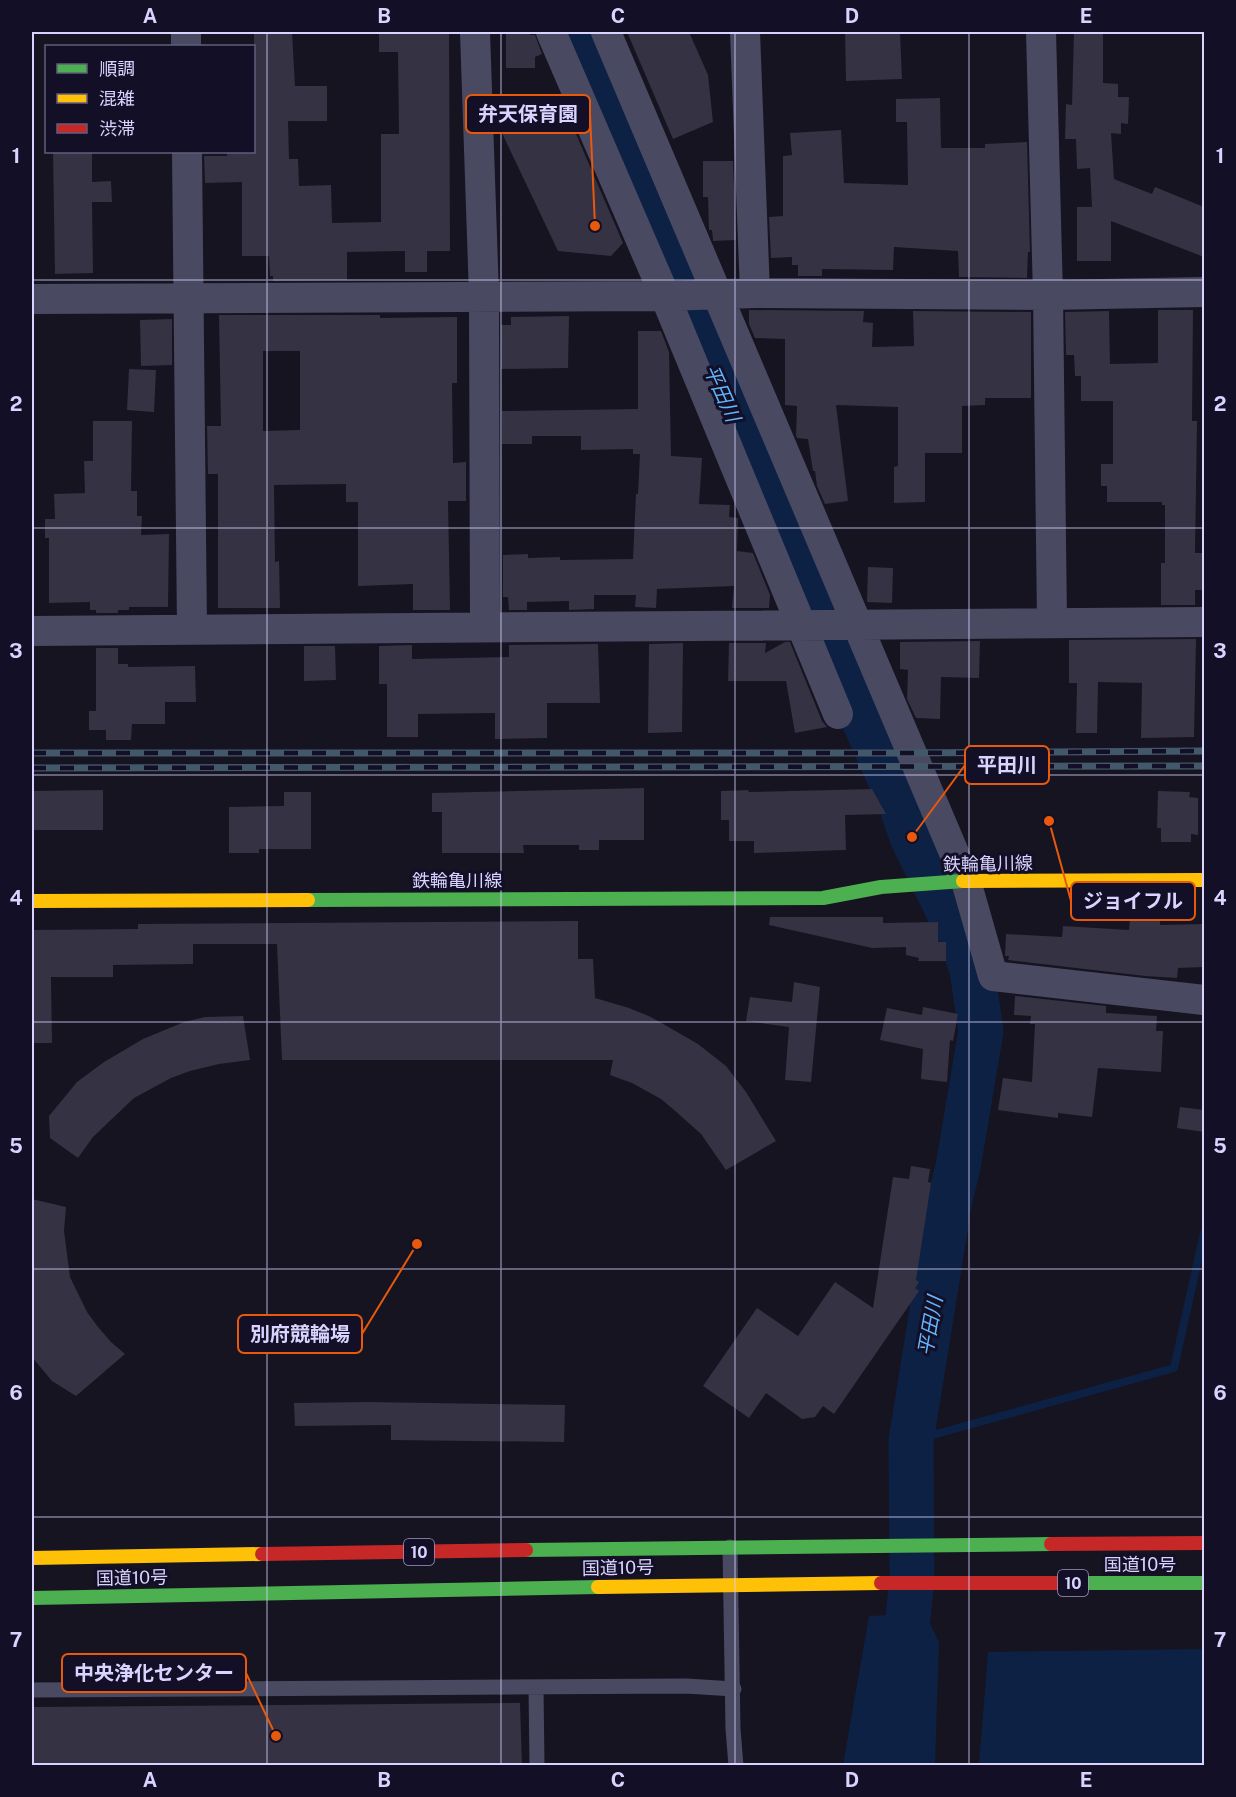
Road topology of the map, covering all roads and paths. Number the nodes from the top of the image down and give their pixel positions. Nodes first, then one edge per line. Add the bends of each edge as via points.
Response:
1 (475, 32) edge
2 (551, 32) edge
3 (606, 32) edge
4 (746, 32) edge
5 (1041, 32) edge
6 (187, 153) edge
7 (1204, 292) edge
8 (755, 293) junction
9 (484, 295) junction
10 (718, 295) junction
11 (1048, 295) junction
12 (665, 296) junction
13 (189, 298) junction
14 (32, 299) edge
15 (1052, 622) junction
16 (1204, 622) edge
17 (800, 624) junction
18 (857, 624) junction
19 (485, 626) junction
20 (192, 629) junction
21 (32, 631) edge
22 (838, 714) dead end
23 (836, 880) dead end
24 (1204, 880) edge
25 (962, 882) junction
26 (881, 886) junction
27 (32, 901) edge
28 (1204, 1000) edge
29 (1204, 1543) edge
30 (730, 1547) junction
31 (32, 1558) edge
32 (1204, 1583) edge
33 (730, 1584) junction
34 (32, 1598) edge
35 (536, 1687) junction
36 (734, 1689) junction
37 (32, 1690) edge
38 (537, 1766) edge
39 (736, 1766) edge

1 - 9 street
2 - 12 street
3 - 10 street
4 - 8 street
5 - 11 street
6 - 13 street
7 - 11 street
8 - 10 street
8 - 11 street
9 - 12 street
9 - 13 street
9 - 19 street
10 - 12 street
10 - 18 street
11 - 15 street
12 - 17 street
13 - 14 street
13 - 20 street
15 - 16 street
15 - 18 street
17 - 18 street
17 - 19 street
17 - 22 street
18 - 25 street
19 - 20 street
20 - 21 street
23 - 26 main road, 鉄輪亀川線
24 - 25 main road, 鉄輪亀川線
25 - 26 main road, 鉄輪亀川線
25 - 28 street via 993,976
26 - 27 main road, 鉄輪亀川線 via 823,898
29 - 30 main road, 国道10号 / 10
30 - 31 main road, 国道10号 / 10
30 - 33 lane
32 - 33 main road, 国道10号 / 10
33 - 34 main road, 国道10号 / 10
33 - 36 lane
35 - 36 lane
35 - 37 lane
35 - 38 lane
36 - 39 lane

